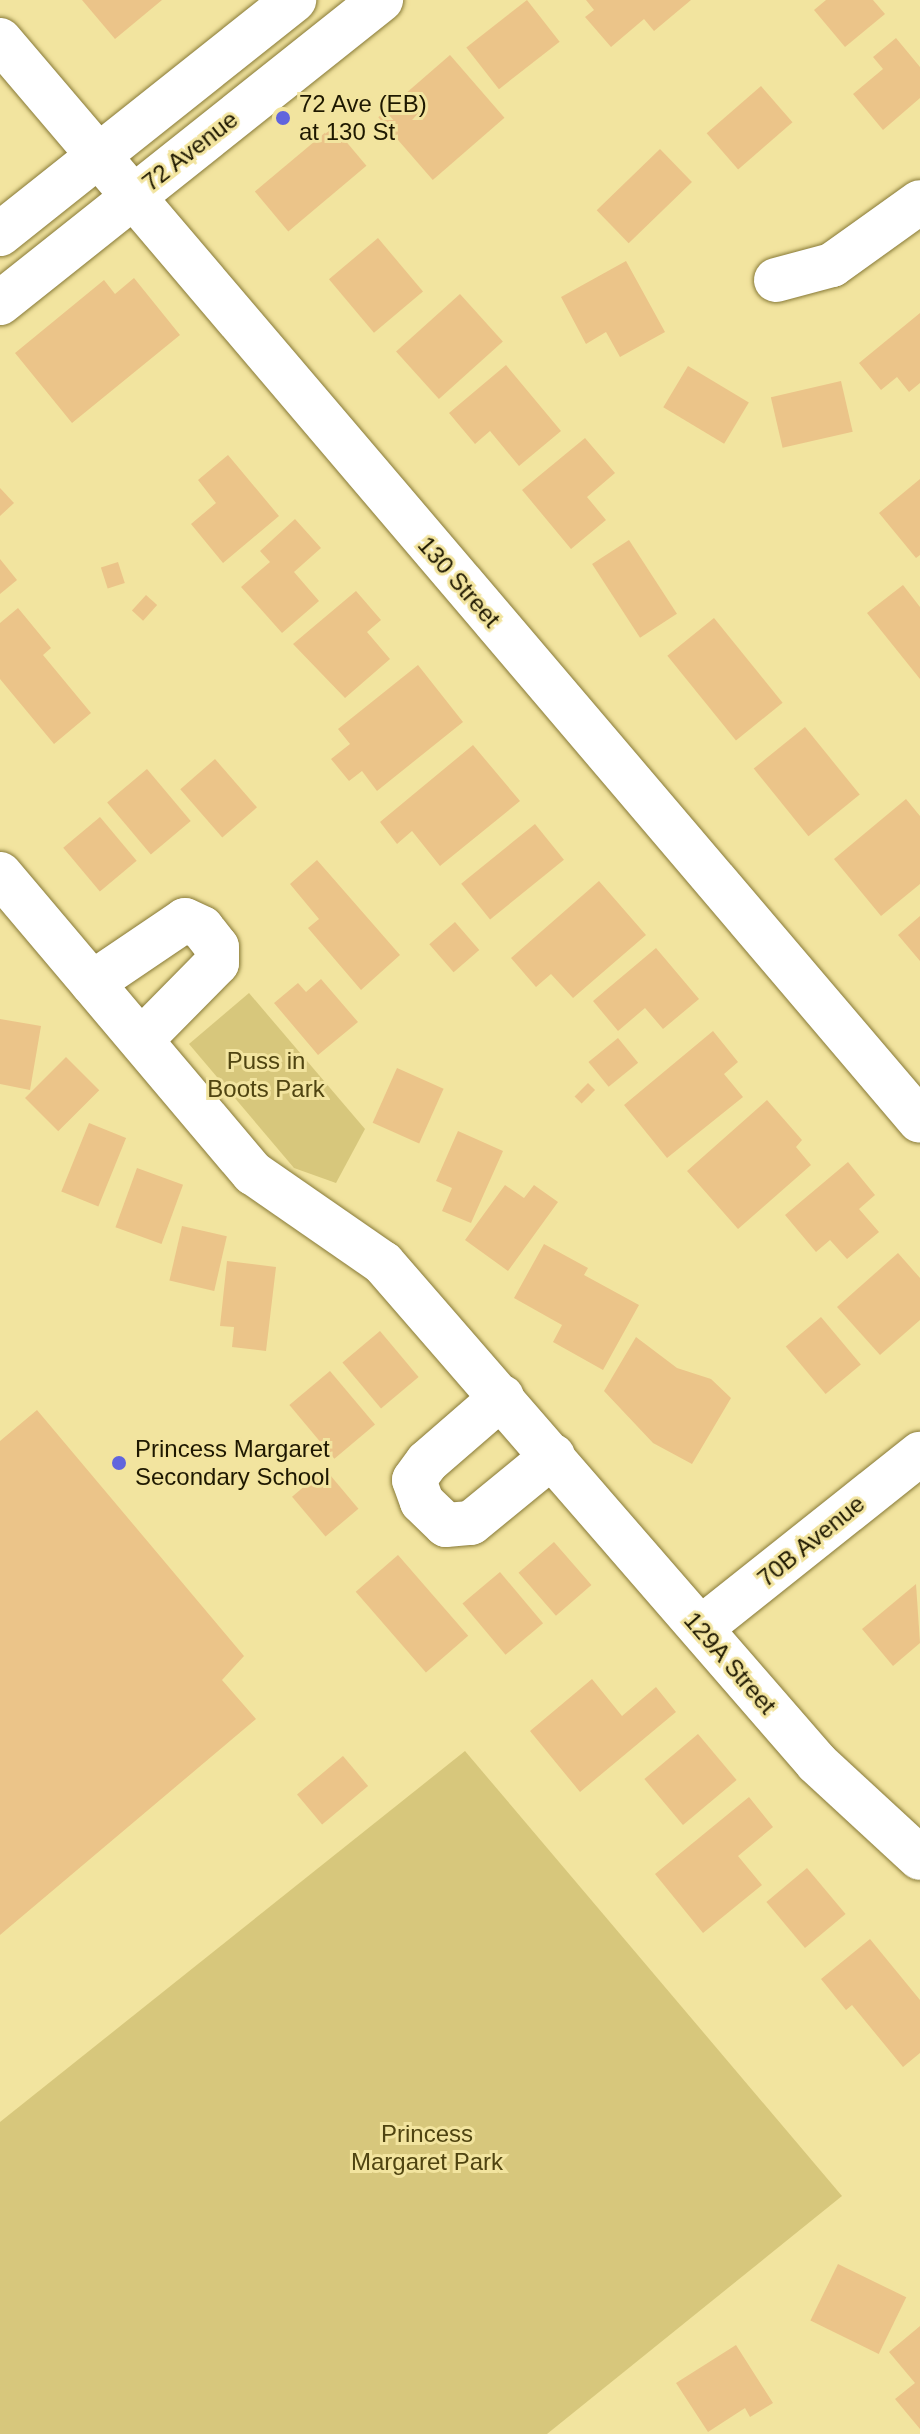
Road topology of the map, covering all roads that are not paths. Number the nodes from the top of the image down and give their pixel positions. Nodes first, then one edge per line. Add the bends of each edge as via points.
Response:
1 (294, 0) edge
2 (381, 0) edge
3 (0, 40) edge
4 (98, 157) junction
5 (131, 198) junction
6 (920, 202) edge
7 (0, 234) edge
8 (776, 280) dead end
9 (0, 303) edge
10 (0, 874) edge
11 (92, 983) junction
12 (141, 1040) junction
13 (920, 1121) edge
14 (502, 1397) junction
15 (920, 1454) edge
16 (553, 1456) junction
17 (701, 1628) junction
18 (920, 1858) edge

1 - 4 street
2 - 5 street, 72 Avenue
3 - 4 street, 130 Street
4 - 5 street, 130 Street
4 - 7 street
5 - 9 street, 72 Avenue
5 - 13 street, 130 Street
6 - 8 street via 832,265
10 - 11 street, 129A Street
11 - 12 street, 129A Street
11 - 12 street via 185,920 202,928 217,947 217,963
12 - 14 street, 129A Street via 253,1173 383,1263
14 - 16 street, 129A Street
14 - 16 street via 427,1462 414,1480 422,1502 446,1525 471,1523
15 - 17 street, 70B Avenue
16 - 17 street, 129A Street
17 - 18 street, 129A Street via 817,1763

